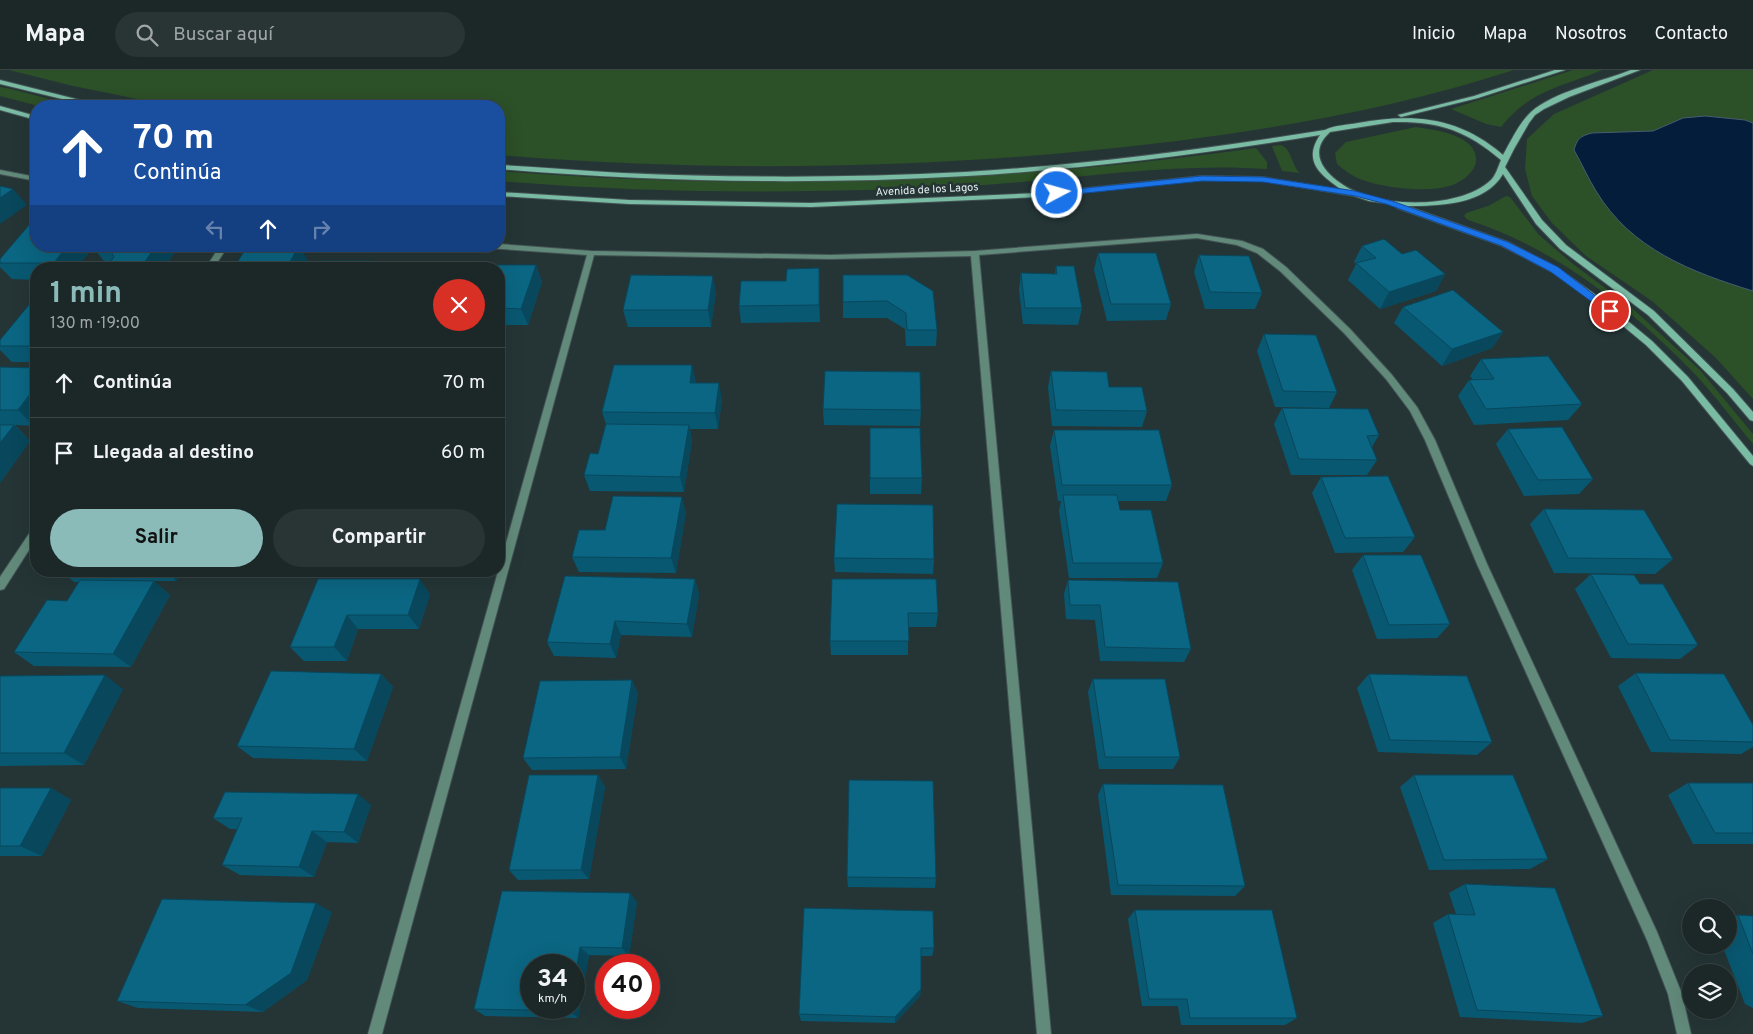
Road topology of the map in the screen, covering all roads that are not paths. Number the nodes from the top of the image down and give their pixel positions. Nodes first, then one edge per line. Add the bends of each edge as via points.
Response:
1 (1562, 70) edge
2 (1637, 70) edge
3 (0, 82) edge
4 (74, 100) edge
5 (0, 108) edge
6 (30, 116) edge
7 (1385, 119) junction
8 (1327, 132) junction
9 (1505, 160) junction
10 (505, 168) edge
11 (1503, 169) junction
12 (0, 172) edge
13 (30, 178) edge
14 (505, 194) edge
15 (1355, 194) junction
16 (1389, 203) junction
17 (505, 247) edge
18 (591, 253) junction
19 (975, 253) junction
20 (1753, 418) edge
21 (1753, 462) edge
22 (30, 540) edge
23 (505, 564) edge
24 (501, 577) edge
25 (0, 586) edge
26 (375, 1034) edge
27 (1044, 1034) edge
28 (1684, 1034) edge

1 - 7 street via 1476,97
2 - 9 street via 1548,104 1533,114
3 - 4 street
5 - 6 street
7 - 8 street, Avenida de los Lagos
7 - 9 street via 1407,118 1448,126 1492,147
8 - 10 street, Avenida de los Lagos via 1222,149 1007,172 780,178
8 - 15 street via 1317,143 1314,155 1318,166
9 - 11 street
11 - 16 street via 1492,183 1454,200
11 - 20 street via 1539,222 1563,247 1651,313
12 - 13 street
14 - 15 street, Avenida de los Lagos via 629,202 811,205 1039,195 1202,178 1263,179
15 - 16 street
16 - 21 street via 1505,244 1555,270 1649,343 1685,379
17 - 18 street
18 - 19 street via 830,257
18 - 23 street
19 - 27 street
19 - 28 street via 1197,236 1218,238 1260,251 1347,331 1414,409 1430,440 1482,564 1652,937 1674,994
22 - 25 street
24 - 26 street

